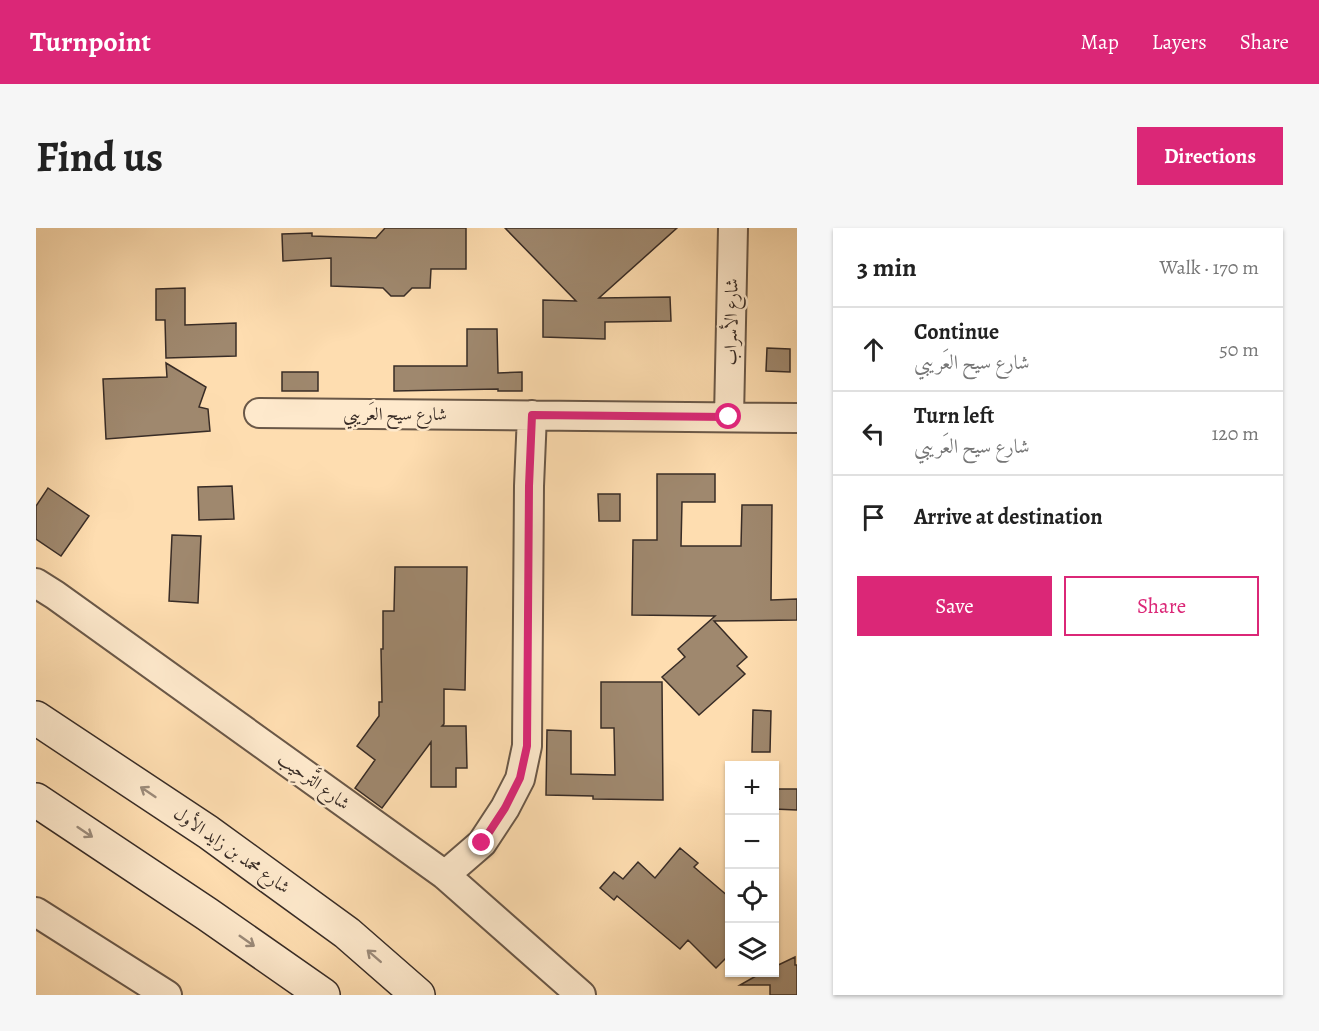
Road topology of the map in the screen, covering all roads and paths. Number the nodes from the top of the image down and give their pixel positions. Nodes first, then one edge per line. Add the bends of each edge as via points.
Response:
1 (733, 228) edge
2 (259, 413) dead end
3 (532, 415) junction
4 (729, 417) junction
5 (797, 418) edge
6 (36, 583) edge
7 (36, 718) edge
8 (36, 800) edge
9 (445, 875) junction
10 (36, 912) edge
11 (322, 994) edge
12 (167, 995) edge
13 (418, 995) edge
14 (581, 995) edge

1 - 4 street, شارع الأسراب
2 - 3 street, شارع سيح العَريبي
3 - 4 street, شارع سيح العَريبي
3 - 9 street via 527,746 520,778 505,808 482,843
4 - 5 street, شارع سيح العَريبي
6 - 9 street, شارع التَّرحِيب
13 -> 7 main road, شارع محمد بن زايد الأول via 347,933 208,832
8 -> 11 main road
9 - 14 street, شارع التَّرحِيب
10 - 12 street

